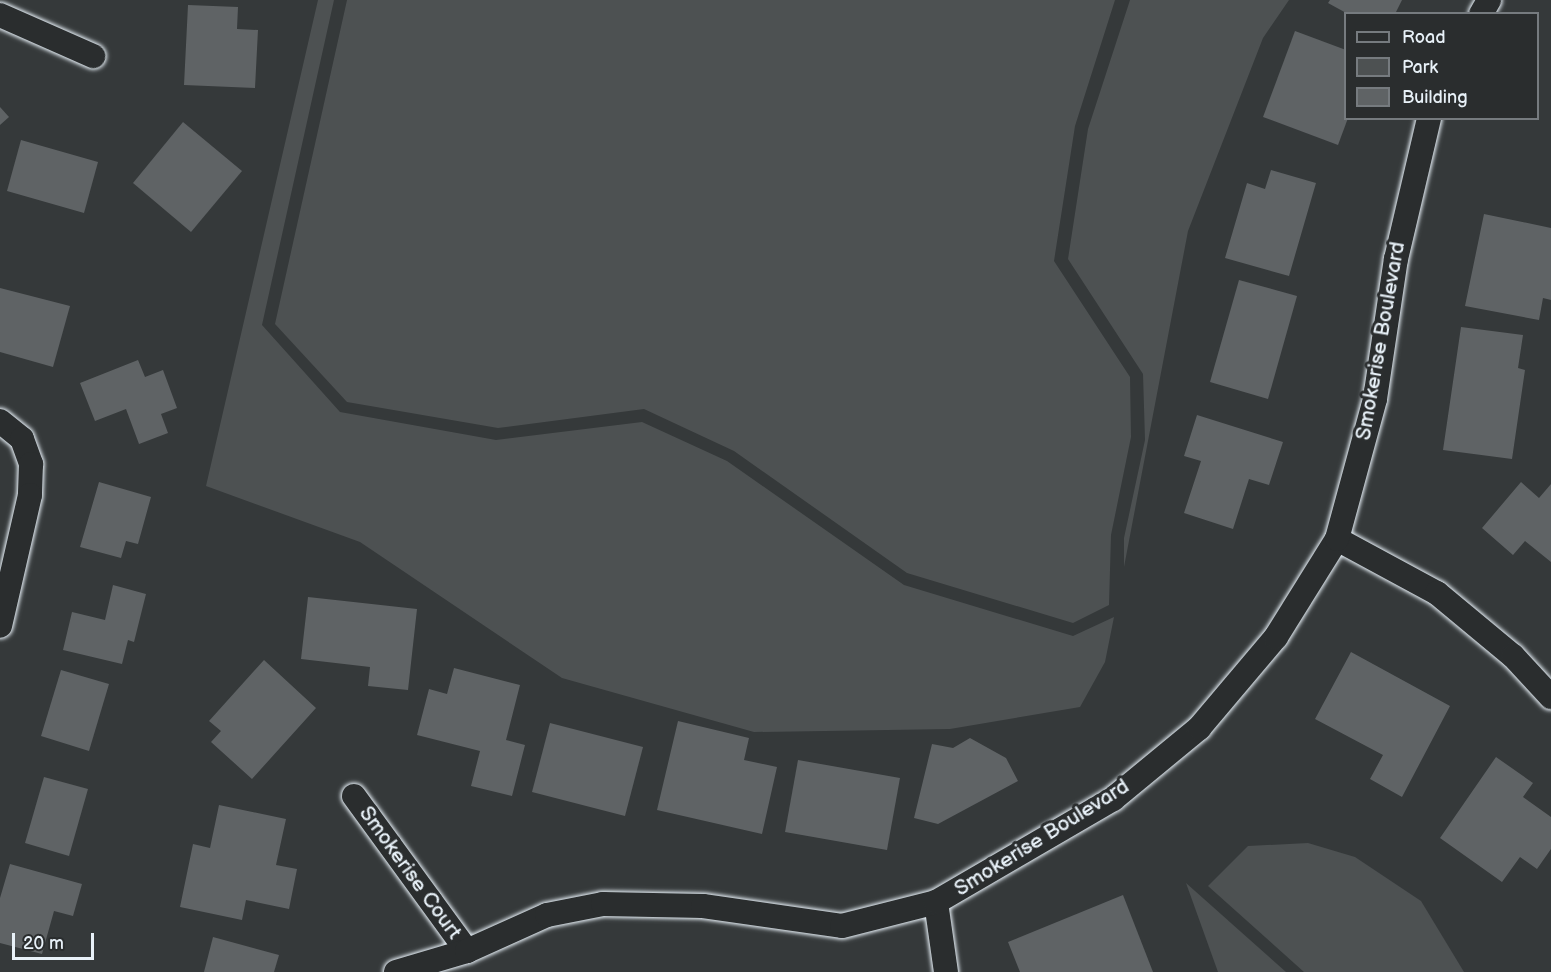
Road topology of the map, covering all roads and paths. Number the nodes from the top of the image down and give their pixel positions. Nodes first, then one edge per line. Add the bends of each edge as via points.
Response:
1 (0, 15) edge
2 (93, 56) dead end
3 (1429, 120) edge
4 (0, 421) edge
5 (1337, 539) junction
6 (0, 626) edge
7 (1551, 697) edge
8 (354, 796) dead end
9 (936, 902) junction
10 (467, 951) junction
11 (396, 972) edge
12 (454, 972) edge
13 (946, 972) edge

1 - 2 street
3 - 5 street, Smokerise Boulevard via 1396,259 1375,399
4 - 6 street via 22,439 31,464 30,495
5 - 7 street via 1437,593 1513,656
5 - 9 street, Smokerise Boulevard via 1276,637 1199,728 1113,799
8 - 10 street, Smokerise Court
9 - 10 street, Smokerise Boulevard via 842,926 703,906 603,904 547,915
9 - 13 street
10 - 11 street, Smokerise Boulevard
10 - 12 street

